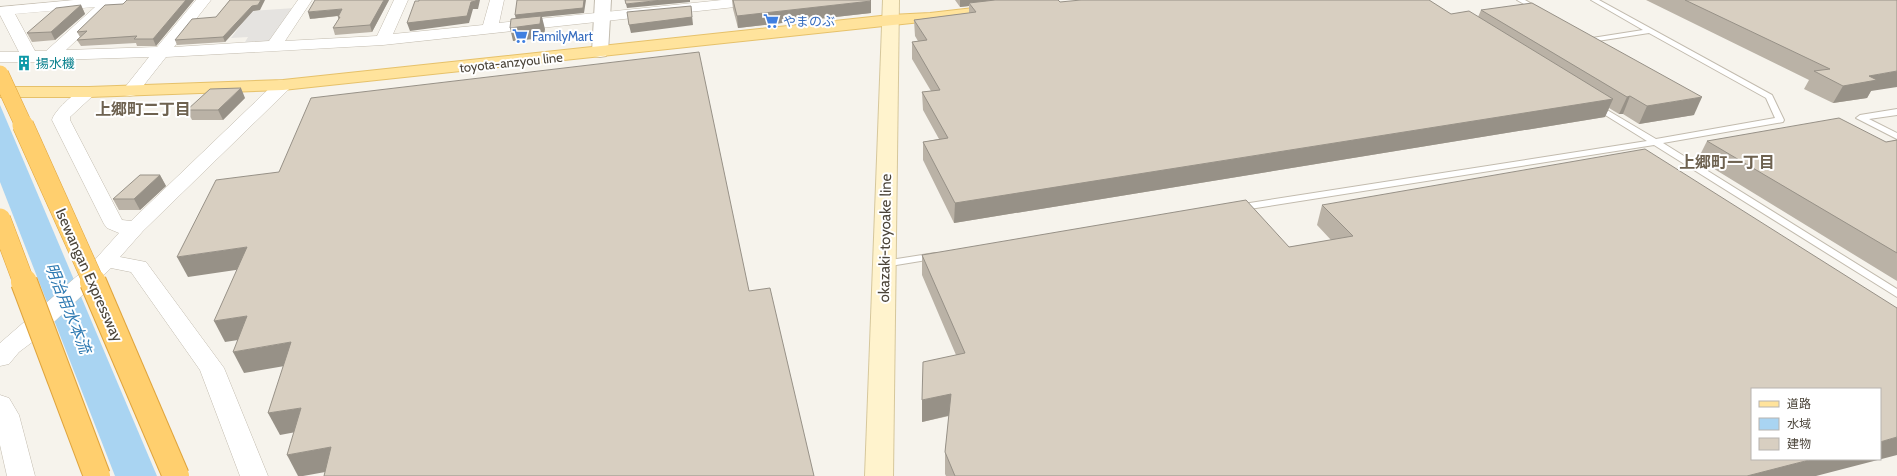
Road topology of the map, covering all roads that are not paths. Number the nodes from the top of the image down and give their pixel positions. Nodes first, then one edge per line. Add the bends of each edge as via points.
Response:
1 (204, 0) edge
2 (305, 0) edge
3 (401, 0) edge
4 (497, 0) edge
5 (602, 0) edge
6 (763, 0) edge
7 (1520, 0) edge
8 (1594, 0) edge
9 (116, 1) edge
10 (699, 3) edge
11 (1007, 6) edge
12 (891, 10) edge
13 (3, 11) edge
14 (1546, 14) edge
15 (602, 17) junction
16 (490, 28) junction
17 (1650, 31) junction
18 (1578, 32) edge
19 (383, 40) junction
20 (274, 45) junction
21 (162, 52) junction
22 (600, 52) junction
23 (49, 56) junction
24 (0, 57) edge
25 (30, 57) junction
26 (0, 74) edge
27 (283, 84) junction
28 (130, 91) junction
29 (0, 92) edge
30 (89, 92) junction
31 (1587, 100) edge
32 (1897, 112) edge
33 (1897, 136) edge
34 (1655, 142) junction
35 (1230, 209) edge
36 (0, 218) edge
37 (136, 227) junction
38 (947, 254) edge
39 (103, 264) junction
40 (884, 264) junction
41 (1897, 294) edge
42 (2, 353) edge
43 (0, 404) edge
44 (22, 476) edge
45 (97, 476) edge
46 (176, 476) edge
47 (254, 476) edge
48 (879, 476) edge

1 - 21 street
2 - 20 street
3 - 19 street
4 - 16 street
5 - 15 street
6 - 10 street
7 - 14 lane
8 - 17 lane
9 - 13 street
9 - 23 street
10 - 15 street
11 - 12 main road, toyota-anzyou line via 930,18
12 - 22 main road, toyota-anzyou line
12 - 40 main road, okazaki-toyoake line
13 - 25 street
15 - 16 street
15 - 22 street
16 - 19 street
17 - 18 lane via 1591,40
17 - 34 lane via 1769,97 1780,120
19 - 20 street
20 - 21 street
21 - 23 street
21 - 28 street
22 - 27 main road, toyota-anzyou line
23 - 25 street
24 - 25 street
26 - 46 highway, Isewangan Expressway, bridge
27 - 28 main road, toyota-anzyou line
27 - 37 street
28 - 30 main road, toyota-anzyou line
29 - 30 main road, toyota-anzyou line
30 - 37 street via 62,115 62,120 114,224 121,227
31 - 34 lane
32 - 33 lane via 1860,118
34 - 35 lane
34 - 41 lane
36 - 45 highway, bridge
37 - 39 street
38 - 40 lane
39 - 42 street, bridge via 27,334
39 - 47 street via 138,267 212,368
40 - 48 main road, okazaki-toyoake line
43 - 44 street via 6,416

